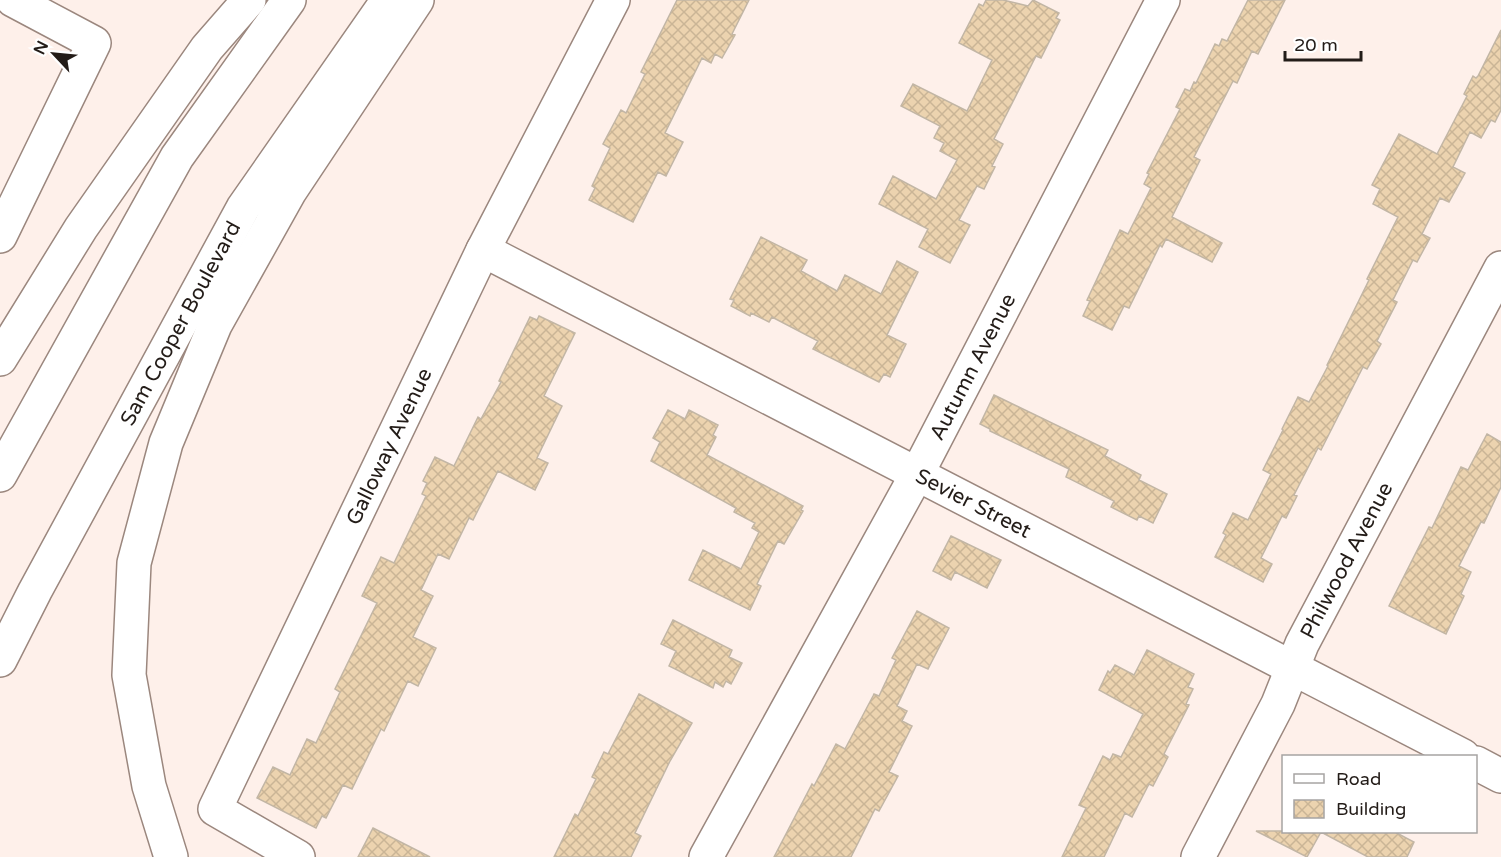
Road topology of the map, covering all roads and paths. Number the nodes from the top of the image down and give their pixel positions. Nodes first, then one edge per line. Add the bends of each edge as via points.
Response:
1 (13, 0) edge
2 (249, 0) edge
3 (289, 0) edge
4 (388, 0) edge
5 (417, 0) edge
6 (614, 0) edge
7 (1163, 0) edge
8 (0, 236) edge
9 (483, 250) junction
10 (1501, 268) edge
11 (0, 358) edge
12 (917, 474) junction
13 (0, 475) edge
14 (0, 660) edge
15 (1293, 668) junction
16 (1461, 755) edge
17 (1477, 764) edge
18 (1501, 776) edge
19 (171, 857) edge
20 (298, 857) edge
21 (706, 857) edge
22 (1198, 857) edge

1 - 8 main road via 94,43
2 - 11 main road via 207,48 81,228
3 - 13 main road via 177,157
4 - 14 main road, Sam Cooper Boulevard via 243,208
5 - 19 main road via 290,191 215,325 166,443 134,562 129,675 149,786
6 - 9 main road, Galloway Avenue
7 - 12 main road, Autumn Avenue
9 - 12 main road, Sevier Street
9 - 20 main road, Galloway Avenue via 214,809
10 - 15 main road, Philwood Avenue via 1302,644
12 - 15 main road, Sevier Street
12 - 21 main road, Autumn Avenue
15 - 16 main road, Sevier Street
15 - 22 main road, Philwood Avenue
17 - 18 main road

